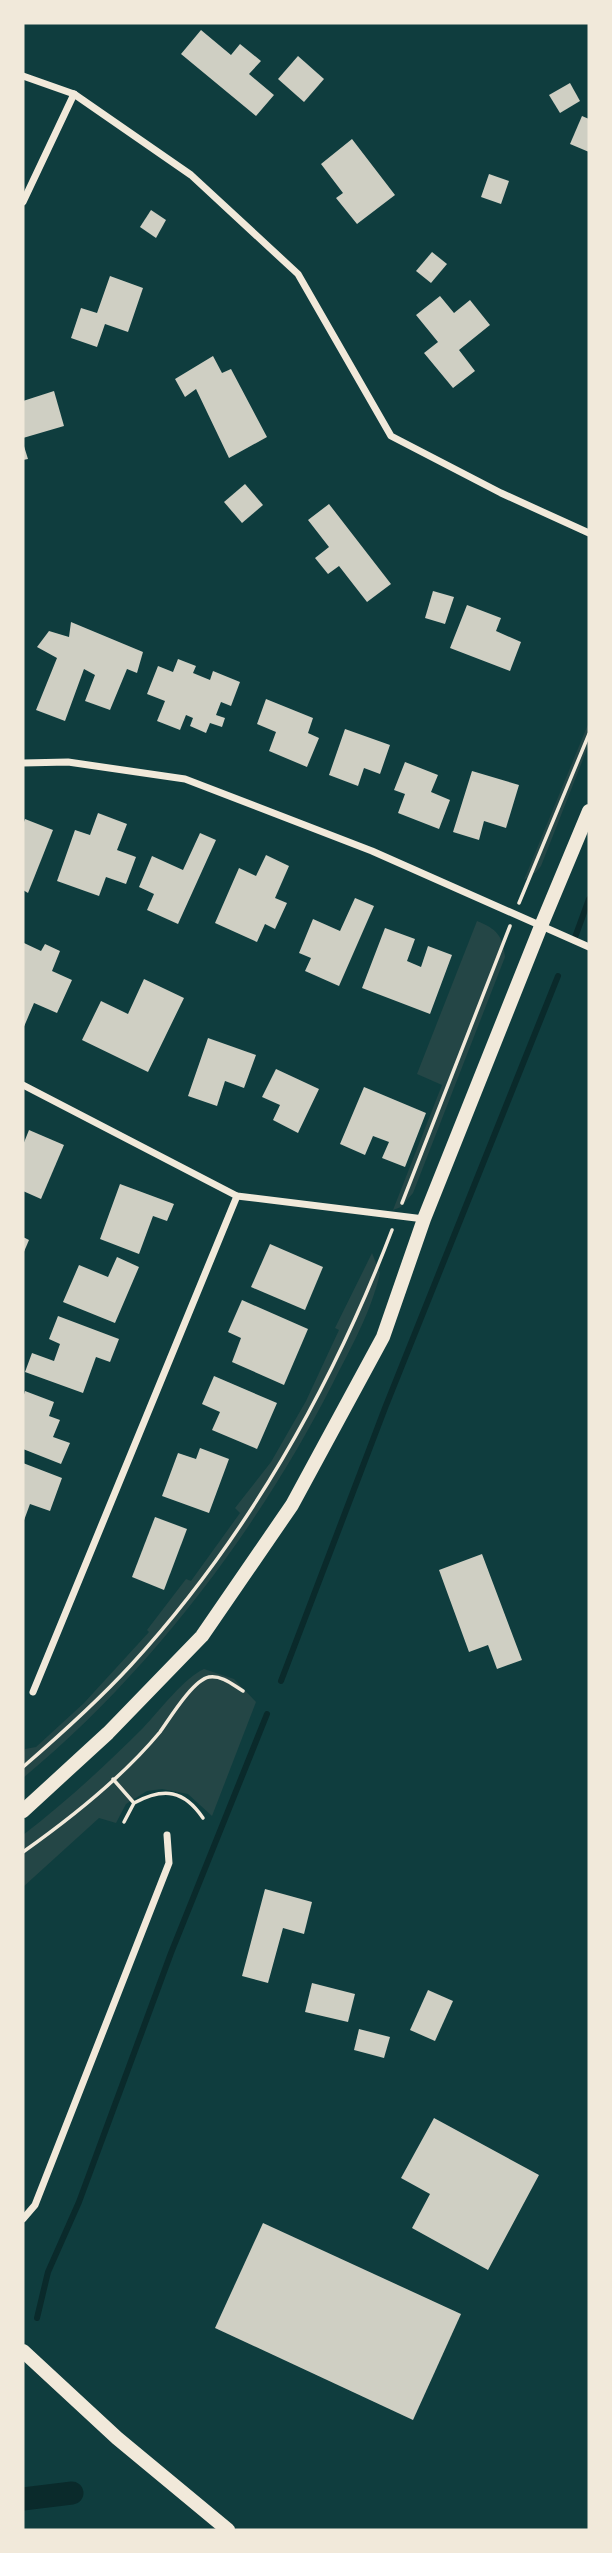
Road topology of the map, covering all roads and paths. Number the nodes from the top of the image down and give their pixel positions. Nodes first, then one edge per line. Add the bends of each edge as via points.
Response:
1 (23, 76) edge
2 (74, 94) junction
3 (23, 202) edge
4 (589, 533) edge
5 (589, 734) edge
6 (23, 763) edge
7 (589, 811) edge
8 (518, 906) dead end
9 (513, 918) dead end
10 (541, 926) junction
11 (589, 947) edge
12 (23, 1085) edge
13 (237, 1196) junction
14 (402, 1203) dead end
15 (424, 1219) junction
16 (392, 1229) dead end
17 (243, 1691) dead end
18 (33, 1692) dead end
19 (23, 1768) edge
20 (113, 1779) junction
21 (134, 1803) junction
22 (23, 1811) edge
23 (203, 1818) dead end
24 (124, 1822) dead end
25 (167, 1835) dead end
26 (23, 1852) edge
27 (23, 2219) edge
28 (23, 2351) edge
29 (228, 2530) edge

1 - 2 street
2 - 3 street
2 - 4 street via 191,175 298,274 391,436
5 - 8 path
6 - 10 street via 68,762 185,779 372,851
7 - 10 main road
9 - 14 path
10 - 11 street
10 - 15 main road
12 - 13 street
13 - 15 street
13 - 18 street
15 - 22 main road via 383,1336 292,1505 232,1596 183,1656
16 - 19 path via 317,1399 252,1509 131,1664
17 - 20 path via 219,1677 198,1682
20 - 21 path
20 - 26 path
21 - 23 path via 154,1794 174,1794 187,1798
21 - 24 path
25 - 27 street via 170,1863 36,2205
28 - 29 main road via 117,2438

